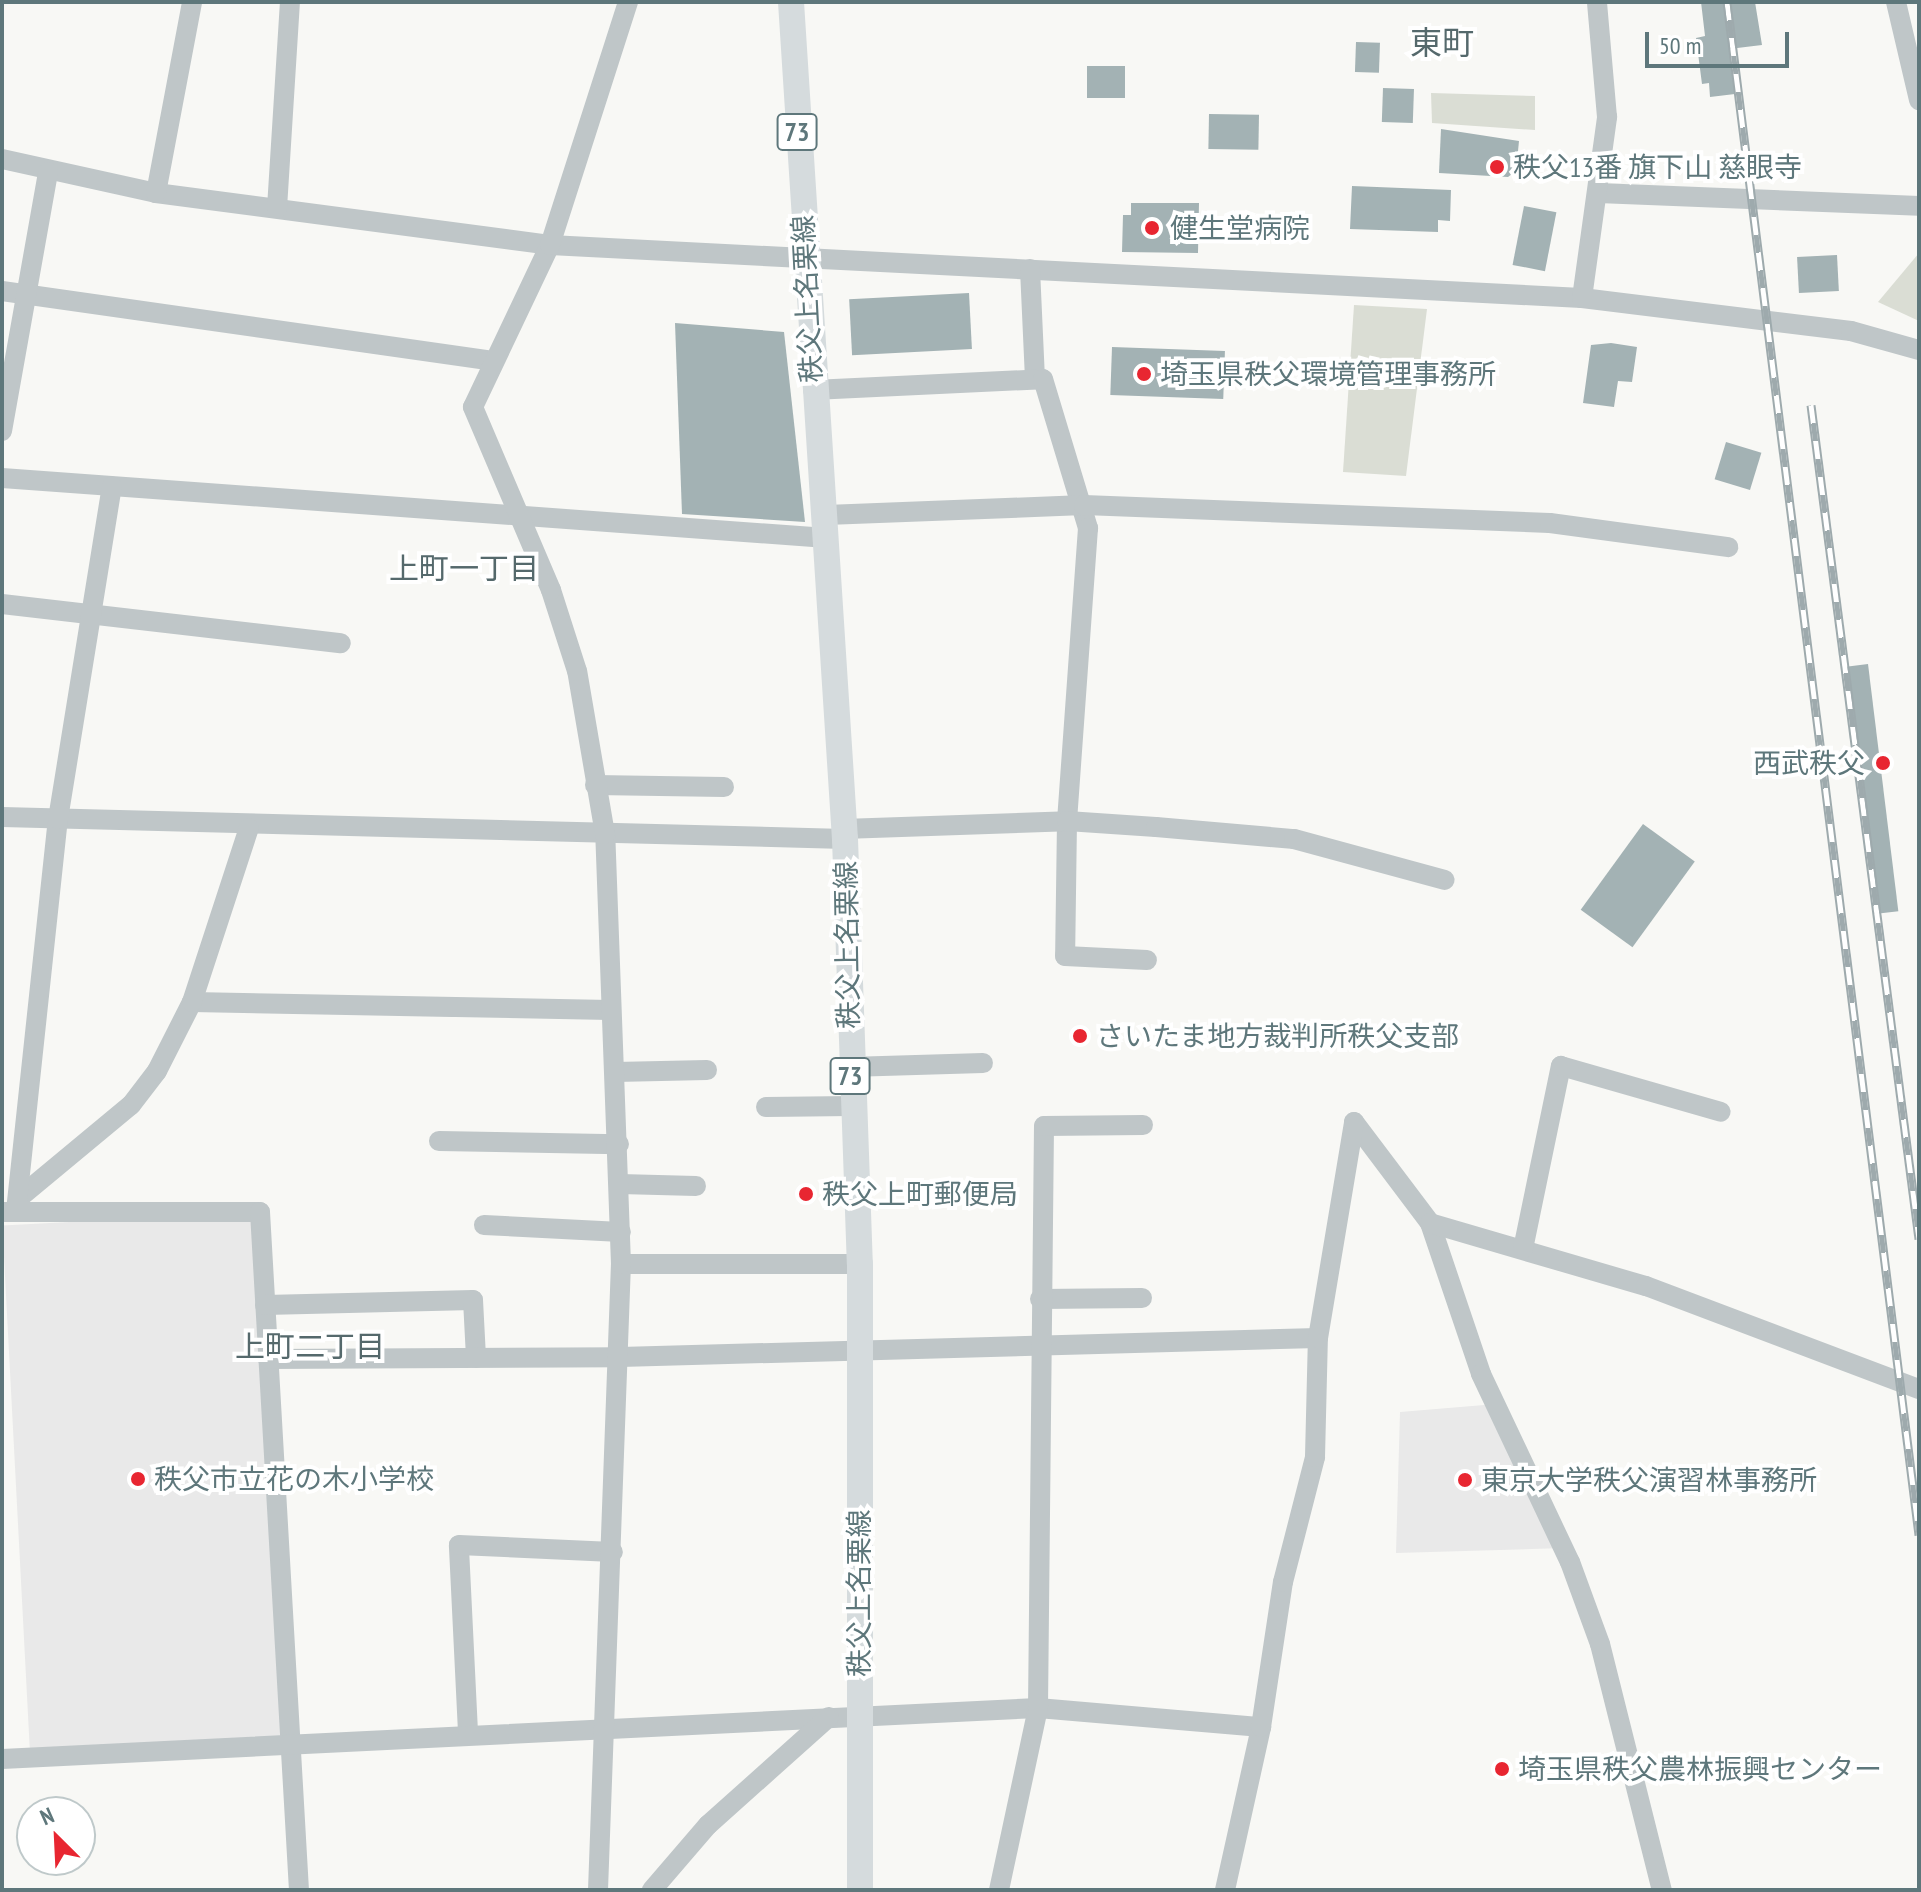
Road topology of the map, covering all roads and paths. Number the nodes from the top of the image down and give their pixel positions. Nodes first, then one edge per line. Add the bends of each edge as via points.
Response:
1 (192, 2) edge
2 (290, 2) edge
3 (628, 2) edge
4 (791, 2) edge
5 (1597, 2) edge
6 (1896, 2) edge
7 (1919, 100) edge
8 (2, 159) edge
9 (48, 172) junction
10 (156, 193) junction
11 (1598, 193) junction
12 (1919, 206) edge
13 (277, 208) junction
14 (550, 245) junction
15 (806, 263) junction
16 (1030, 269) junction
17 (2, 291) edge
18 (24, 294) junction
19 (1582, 298) junction
20 (1919, 350) edge
21 (491, 361) junction
22 (1035, 379) junction
23 (813, 390) junction
24 (2, 431) edge
25 (2, 478) edge
26 (112, 486) junction
27 (1084, 505) junction
28 (518, 515) junction
29 (826, 526) junction
30 (1728, 547) dead end
31 (2, 604) edge
32 (90, 616) junction
33 (341, 643) dead end
34 (595, 785) junction
35 (724, 787) dead end
36 (2, 817) edge
37 (58, 819) junction
38 (1067, 821) junction
39 (249, 828) junction
40 (605, 834) junction
41 (844, 834) junction
42 (1445, 880) dead end
43 (1147, 960) dead end
44 (192, 1002) junction
45 (610, 1010) junction
46 (983, 1063) dead end
47 (849, 1067) junction
48 (707, 1070) dead end
49 (615, 1072) junction
50 (851, 1106) junction
51 (766, 1107) dead end
52 (1721, 1112) dead end
53 (1143, 1125) dead end
54 (439, 1141) dead end
55 (619, 1144) junction
56 (620, 1184) junction
57 (696, 1186) dead end
58 (13, 1207) edge
59 (1430, 1223) junction
60 (484, 1225) dead end
61 (621, 1232) junction
62 (1523, 1249) junction
63 (621, 1264) junction
64 (860, 1264) junction
65 (1142, 1298) dead end
66 (1040, 1299) junction
67 (265, 1305) junction
68 (1318, 1338) junction
69 (858, 1347) junction
70 (1038, 1347) junction
71 (620, 1357) junction
72 (476, 1358) junction
73 (268, 1359) junction
74 (1919, 1389) edge
75 (613, 1552) junction
76 (1038, 1708) junction
77 (829, 1717) junction
78 (860, 1717) junction
79 (606, 1725) junction
80 (1261, 1727) junction
81 (468, 1732) junction
82 (288, 1743) junction
83 (2, 1759) edge
84 (299, 1890) edge
85 (598, 1890) edge
86 (652, 1890) edge
87 (860, 1890) edge
88 (999, 1890) edge
89 (1225, 1890) edge
90 (1662, 1890) edge

1 - 10 street
2 - 13 street
3 - 14 street
4 - 15 main road, 秩父上名栗線 / 73
5 - 11 street via 1607,117
6 - 7 street
8 - 9 street
9 - 10 street
9 - 18 street
10 - 13 street
11 - 12 street
11 - 19 street
13 - 14 street
14 - 15 street
14 - 21 street
15 - 16 street
15 - 23 main road, 秩父上名栗線 / 73
16 - 19 street
16 - 22 street
17 - 18 street
18 - 21 street
18 - 24 street
19 - 20 street via 1851,331
21 - 28 street via 473,407
22 - 23 street
22 - 27 street via 1043,379
23 - 29 main road, 秩父上名栗線 / 73
25 - 26 street
26 - 28 street
26 - 32 street
27 - 29 street
27 - 30 street via 1550,523
27 - 38 street
28 - 29 street via 558,523
28 - 34 street via 577,671
29 - 41 main road, 秩父上名栗線 / 73
31 - 32 street
32 - 33 street
32 - 37 street
34 - 35 street
34 - 40 street
36 - 37 street
37 - 39 street
37 - 58 street
38 - 41 street
38 - 42 street via 1294,839
38 - 43 street via 1065,956
39 - 40 street
39 - 44 street
40 - 41 street
40 - 45 street
41 - 47 main road, 秩父上名栗線 / 73
44 - 45 street
44 - 58 street via 176,1041 131,1105
45 - 49 street
46 - 47 street
47 - 50 main road, 秩父上名栗線 / 73
48 - 49 street
49 - 55 street
50 - 51 street
50 - 64 main road, 秩父上名栗線 / 73
52 - 62 street via 1561,1066
53 - 66 street via 1044,1126
54 - 55 street
55 - 56 street
56 - 57 street
56 - 61 street
58 - 67 street via 260,1212
59 - 62 street
59 - 68 street via 1354,1122
59 - 90 street via 1481,1374 1570,1562 1600,1644
60 - 61 street
61 - 63 street
62 - 74 street via 1646,1286
63 - 64 street
63 - 71 street
64 - 69 main road, 秩父上名栗線 / 73
65 - 66 street
66 - 70 street
67 - 72 street via 473,1300
67 - 73 street
68 - 70 street
68 - 80 street via 1315,1457 1283,1582
69 - 70 street
69 - 71 street
69 - 78 main road, 秩父上名栗線 / 73
70 - 76 street
71 - 72 street
71 - 75 street
72 - 73 street
73 - 82 street
75 - 79 street
75 - 81 street via 459,1545
76 - 78 street
76 - 80 street
76 - 88 street
77 - 78 street
77 - 79 street
77 - 86 street via 708,1825
78 - 87 main road, 秩父上名栗線 / 73
79 - 81 street
79 - 85 street
80 - 89 street
81 - 82 street
82 - 83 street
82 - 84 street

